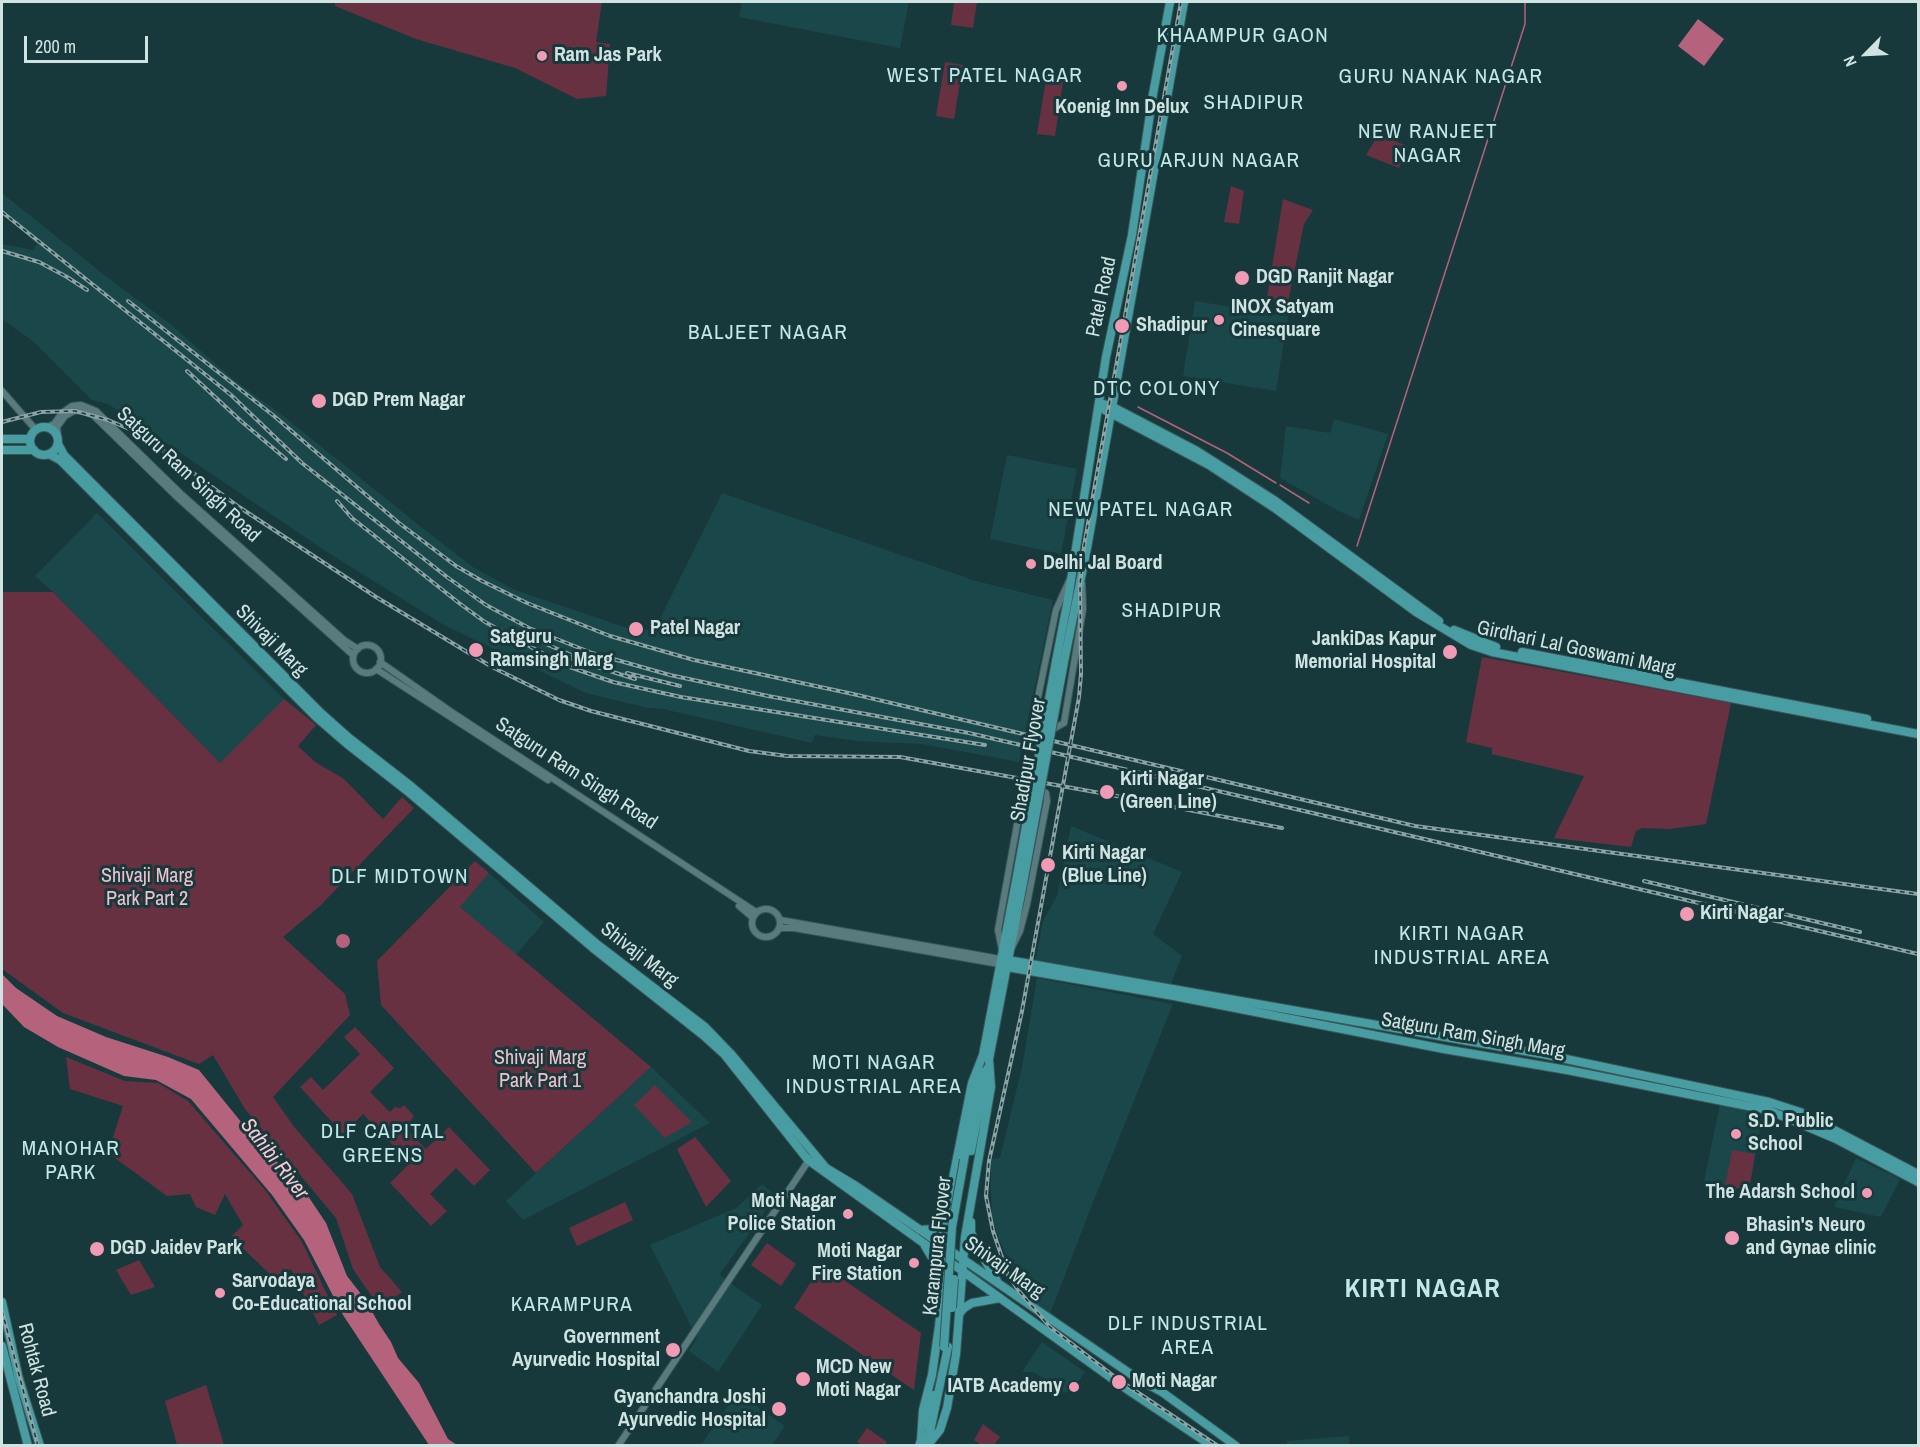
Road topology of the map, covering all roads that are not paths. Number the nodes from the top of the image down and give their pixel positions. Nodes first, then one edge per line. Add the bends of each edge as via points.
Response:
1 (1170, 2) edge
2 (1184, 2) edge
3 (2, 391) edge
4 (1100, 405) junction
5 (1111, 409) junction
6 (47, 427) junction
7 (36, 430) junction
8 (2, 439) edge
9 (30, 439) junction
10 (58, 441) junction
11 (2, 450) edge
12 (34, 450) junction
13 (49, 454) junction
14 (1072, 575) junction
15 (1081, 575) junction
16 (1068, 599) joint
17 (358, 649) junction
18 (353, 655) junction
19 (1060, 662) junction
20 (378, 666) junction
21 (1918, 729) edge
22 (1918, 734) edge
23 (754, 915) junction
24 (780, 920) junction
25 (779, 928) junction
26 (1004, 959) junction
27 (986, 1057) junction
28 (810, 1157) junction
29 (1918, 1174) edge
30 (1918, 1182) edge
31 (949, 1200) junction
32 (971, 1204) junction
33 (946, 1213) junction
34 (919, 1229) junction
35 (924, 1243) junction
36 (944, 1246) junction
37 (944, 1257) junction
38 (964, 1260) junction
39 (963, 1270) junction
40 (943, 1285) junction
41 (999, 1285) junction
42 (1000, 1298) junction
43 (2, 1302) edge
44 (960, 1313) junction
45 (939, 1326) junction
46 (958, 1330) junction
47 (2, 1346) edge
48 (924, 1443) edge
49 (28, 1446) edge
50 (40, 1446) edge
51 (618, 1446) edge
52 (1212, 1446) edge
53 (1236, 1446) edge

1 - 4 main road, Patel Road
2 - 5 main road, Patel Road
3 - 7 street
4 - 5 main road
4 - 14 main road, Patel Road
5 - 15 main road, Patel Road
5 - 21 main road, Girdhari Lal Goswami Marg via 1197,451 1274,500 1435,619 1474,640 1492,647
5 - 22 main road, Girdhari Lal Goswami Marg via 1209,465 1416,612 1471,645
6 - 7 main road
6 - 10 main road via 54,431
6 - 17 street, Satguru Ram Singh Road via 72,405 96,411 180,493
7 - 9 main road
8 - 9 main road
9 - 12 main road
10 - 13 main road
10 - 18 street, Satguru Ram Singh Road via 57,427 65,416 82,410 93,415 177,497
10 - 28 main road, Shivaji Marg via 64,455 321,713 598,945 705,1027 732,1055
11 - 12 main road
12 - 13 main road
13 - 28 main road, Shivaji Marg via 60,460 323,723 724,1054
14 - 15 street via 1056,610 1034,717 1039,725 1055,728 1062,726 1066,714 1083,609
14 - 16 main road, Patel Road
15 - 19 main road, Shadipur Flyover
16 - 19 main road, Shadipur Flyover
17 - 18 street
17 - 20 street via 375,648 380,657
18 - 20 street via 358,670 364,673
19 - 26 main road, Shadipur Flyover, bridge
20 - 23 street, Satguru Ram Singh Road
23 - 24 street via 768,909
23 - 25 street via 754,932 763,937 776,934
24 - 25 street
24 - 26 street
25 - 26 street
26 - 26 street via 998,930 1022,797 1026,789 1036,788 1046,793 1047,801 1020,931
26 - 27 main road
26 - 29 main road, Satguru Ram Singh Marg via 1547,1055 1769,1102 1800,1112
26 - 30 main road, Satguru Ram Singh Marg via 1174,996 1768,1110 1836,1139
27 - 31 main road via 972,1083
27 - 32 main road via 992,1087
27 - 48 main road, Karampura Flyover, bridge via 952,1227 946,1347
28 - 34 main road, Shivaji Marg
28 - 35 main road, Shivaji Marg
28 - 51 street
31 - 32 main road via 957,1213 965,1212
31 - 33 main road
32 - 38 main road
32 - 41 main road via 971,1233
33 - 34 main road via 937,1228
33 - 36 main road
34 - 36 main road, Shivaji Marg
35 - 37 main road, Shivaji Marg
35 - 40 main road
36 - 37 main road
36 - 38 main road, Shivaji Marg
37 - 39 main road, Shivaji Marg
37 - 40 main road
38 - 39 main road
38 - 41 main road, Shivaji Marg
39 - 42 main road, Shivaji Marg
39 - 44 main road
40 - 45 main road
41 - 53 main road, Shivaji Marg via 1162,1392
42 - 44 main road via 972,1304
42 - 52 main road, Shivaji Marg
43 - 50 main road, Rohtak Road via 19,1380
44 - 46 main road
45 - 46 main road
45 - 48 main road via 923,1410
46 - 48 main road via 947,1408 940,1430
47 - 49 main road, Rohtak Road

